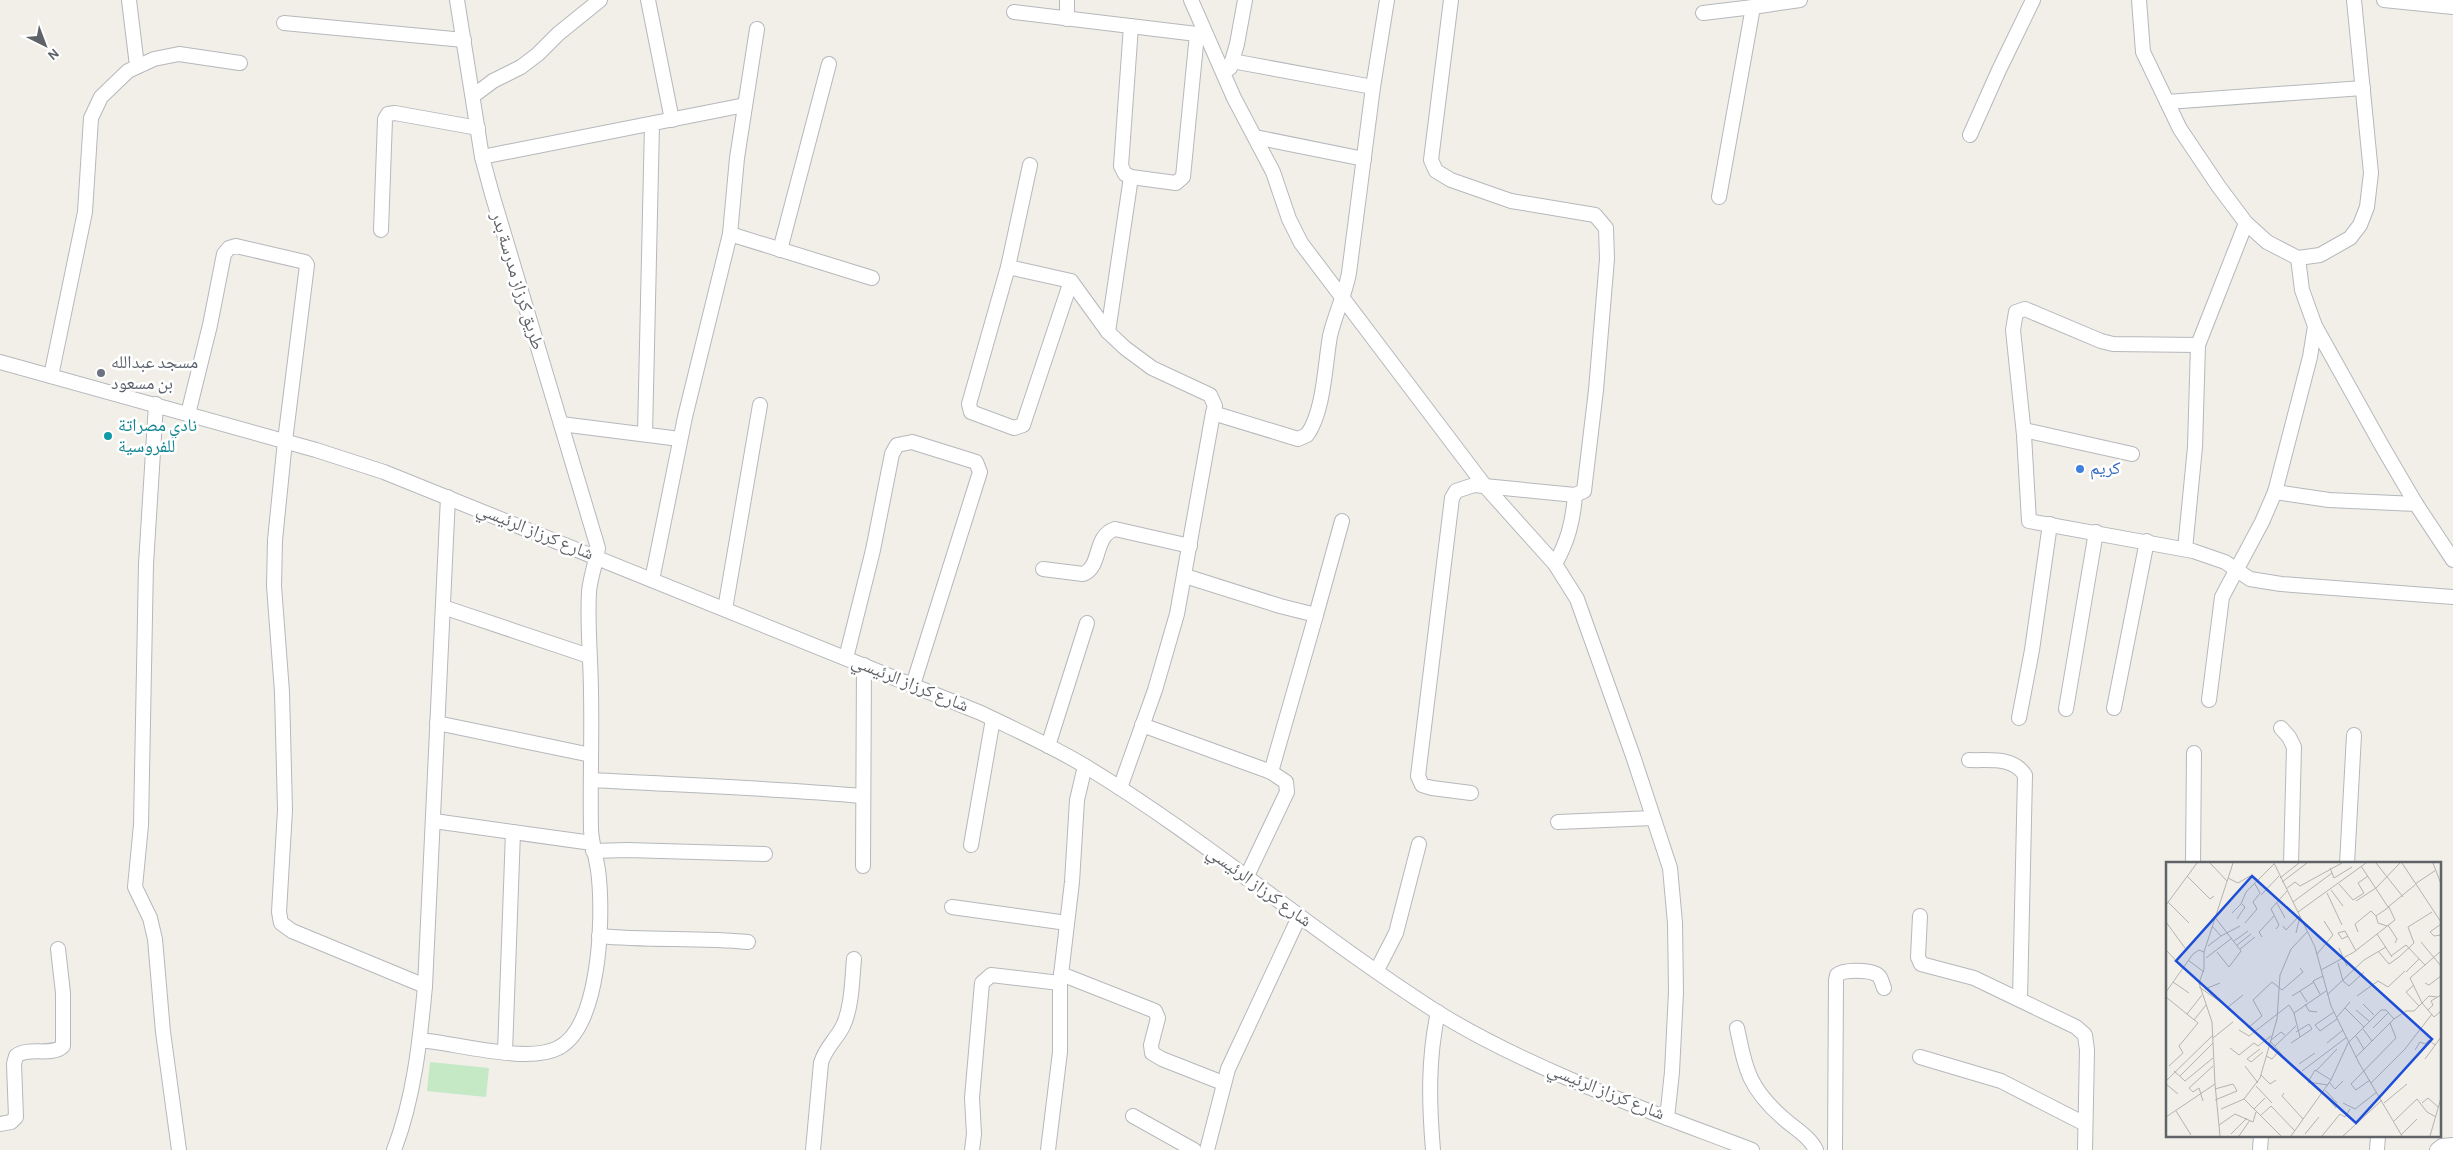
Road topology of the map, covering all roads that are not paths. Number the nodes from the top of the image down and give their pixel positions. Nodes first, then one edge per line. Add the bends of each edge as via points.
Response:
1 (129, 0) edge
2 (456, 0) edge
3 (600, 0) edge
4 (648, 0) edge
5 (1066, 0) edge
6 (1191, 0) edge
7 (1245, 0) edge
8 (1387, 0) edge
9 (1451, 0) edge
10 (1800, 0) edge
11 (2033, 0) edge
12 (2139, 0) edge
13 (2354, 0) edge
14 (2384, 0) edge
15 (2453, 6) edge
16 (1753, 7) junction
17 (1014, 12) dead end
18 (1703, 13) dead end
19 (1067, 19) junction
20 (284, 23) dead end
21 (1131, 26) junction
22 (758, 29) dead end
23 (1202, 35) junction
24 (464, 40) junction
25 (1232, 61) junction
26 (240, 63) dead end
27 (830, 64) dead end
28 (137, 66) junction
29 (1226, 78) junction
30 (1373, 87) junction
31 (2363, 88) junction
32 (472, 96) junction
33 (2167, 102) junction
34 (745, 105) junction
35 (672, 120) junction
36 (652, 124) junction
37 (478, 128) junction
38 (1970, 135) dead end
39 (1255, 137) junction
40 (482, 157) junction
41 (1364, 159) junction
42 (1030, 165) dead end
43 (1131, 177) junction
44 (1719, 197) dead end
45 (2246, 223) junction
46 (381, 230) dead end
47 (730, 234) junction
48 (780, 250) junction
49 (2298, 258) junction
50 (1008, 267) junction
51 (872, 278) dead end
52 (1071, 281) junction
53 (1343, 299) junction
54 (2315, 326) junction
55 (1108, 332) junction
56 (2198, 345) junction
57 (0, 362) edge
58 (51, 376) junction
59 (156, 404) junction
60 (760, 405) dead end
61 (1213, 413) junction
62 (188, 414) junction
63 (561, 424) junction
64 (2024, 430) junction
65 (645, 434) junction
66 (680, 439) junction
67 (285, 441) junction
68 (2132, 454) dead end
69 (1485, 486) junction
70 (2276, 492) junction
71 (1575, 495) junction
72 (448, 497) junction
73 (2416, 504) junction
74 (1342, 521) dead end
75 (2050, 524) junction
76 (2096, 532) junction
77 (2147, 541) junction
78 (1190, 546) junction
79 (2185, 549) junction
80 (597, 557) junction
81 (2453, 560) edge
82 (1554, 564) junction
83 (2236, 569) junction
84 (1043, 570) dead end
85 (1185, 576) junction
86 (652, 580) junction
87 (2453, 597) edge
88 (443, 607) junction
89 (725, 609) junction
90 (1316, 615) junction
91 (1087, 623) dead end
92 (589, 656) junction
93 (846, 658) junction
94 (864, 665) junction
95 (913, 686) junction
96 (2209, 700) dead end
97 (2114, 708) dead end
98 (2066, 709) dead end
99 (993, 718) junction
100 (2020, 718) dead end
101 (437, 723) junction
102 (1142, 724) junction
103 (2281, 728) dead end
104 (2354, 735) dead end
105 (1048, 746) junction
106 (2194, 753) dead end
107 (591, 755) junction
108 (1969, 760) dead end
109 (1085, 766) junction
110 (1271, 772) junction
111 (592, 780) junction
112 (1120, 788) junction
113 (1471, 792) dead end
114 (864, 796) junction
115 (1653, 818) junction
116 (434, 821) junction
117 (1558, 822) dead end
118 (514, 832) junction
119 (1420, 844) dead end
120 (971, 846) dead end
121 (593, 847) junction
122 (765, 854) dead end
123 (2193, 862) edge
124 (2291, 862) edge
125 (2346, 862) edge
126 (863, 866) dead end
127 (1246, 878) junction
128 (952, 907) dead end
129 (1920, 916) dead end
130 (1299, 917) junction
131 (1067, 922) junction
132 (599, 936) junction
133 (748, 942) dead end
134 (58, 949) dead end
135 (854, 959) dead end
136 (1377, 970) junction
137 (1061, 978) junction
138 (425, 986) junction
139 (1884, 988) dead end
140 (2020, 999) junction
141 (1438, 1012) junction
142 (1737, 1028) dead end
143 (420, 1040) junction
144 (505, 1052) junction
145 (1920, 1058) dead end
146 (1223, 1083) junction
147 (1133, 1116) dead end
148 (1667, 1118) junction
149 (0, 1124) edge
150 (2085, 1124) junction
151 (2453, 1145) edge
152 (179, 1150) edge
153 (394, 1150) edge
154 (812, 1150) edge
155 (972, 1150) edge
156 (1048, 1150) edge
157 (1194, 1150) edge
158 (1207, 1150) edge
159 (1433, 1150) edge
160 (1752, 1150) edge
161 (1816, 1150) edge
162 (1834, 1150) edge
163 (2085, 1150) edge
164 (2437, 1150) edge

1 - 28 street
2 - 24 street, طريق كرزاز مدرسة بدر
3 - 32 street via 521,67
4 - 35 street
5 - 19 street
6 - 23 street
7 - 25 street
8 - 30 street
9 - 71 street via 1431,160 1436,171 1451,180 1512,201 1595,215 1606,228 1607,259 1588,468 1584,491
10 - 16 street
11 - 38 street
12 - 33 street via 2143,52
13 - 31 street
14 - 15 street
16 - 18 street
16 - 44 street
17 - 19 street
19 - 21 street
20 - 24 street
21 - 23 street
21 - 43 street via 1121,166
22 - 34 street
23 - 29 street
23 - 43 street via 1182,179 1176,183
24 - 32 street, طريق كرزاز مدرسة بدر
25 - 29 street
25 - 30 street
26 - 28 street via 179,54
27 - 48 street
28 - 58 street via 119,78 102,97 91,118 85,212
29 - 39 street
30 - 41 street
31 - 33 street
31 - 49 street via 2371,172 2367,207 2350,238 2320,255
32 - 37 street, طريق كرزاز مدرسة بدر
33 - 45 street via 2180,129
34 - 35 street
34 - 47 street
35 - 36 street
36 - 40 street
36 - 65 street
37 - 40 street, طريق كرزاز مدرسة بدر
37 - 46 street via 388,114 385,119
39 - 41 street
39 - 53 street via 1273,172 1294,231
40 - 63 street, طريق كرزاز مدرسة بدر
41 - 53 street
42 - 50 street
43 - 55 street
45 - 49 street via 2267,242
45 - 56 street
47 - 48 street
47 - 66 street
48 - 51 street
49 - 54 street via 2302,290
50 - 52 street
50 - 52 street via 969,408 971,412 1014,428 1023,425
52 - 55 street
53 - 61 street via 1330,336 1316,414 1307,435 1298,439
53 - 69 street
54 - 70 street
54 - 73 street
55 - 61 street via 1152,368 1210,395 1215,406
56 - 64 street via 2113,344 2025,309 2016,312 2013,330
56 - 79 street via 2193,476
57 - 58 street, شارع كرزاز الرئيسي
58 - 59 street, شارع كرزاز الرئيسي
59 - 62 street, شارع كرزاز الرئيسي
59 - 152 street via 146,564 136,887 150,918 155,939 163,1032
60 - 89 street
61 - 78 street
62 - 67 street, شارع كرزاز الرئيسي
62 - 67 street via 224,254 236,246 305,262 305,288
63 - 65 street
63 - 80 street, طريق كرزاز مدرسة بدر via 596,537
64 - 68 street
64 - 75 street via 2029,520
65 - 66 street
66 - 86 street
67 - 72 street, شارع كرزاز الرئيسي via 384,472
67 - 138 street via 274,586 282,692 284,800 278,912 281,923 292,932
69 - 71 street
69 - 82 street
69 - 113 street via 1465,486 1452,498 1418,770 1422,785
70 - 73 street via 2329,500
70 - 83 street
71 - 82 street via 1572,523
72 - 80 street, شارع كرزاز الرئيسي
72 - 88 street
73 - 81 street
74 - 90 street
75 - 76 street
75 - 100 street
76 - 77 street
76 - 98 street
77 - 79 street
77 - 97 street
78 - 84 street via 1115,529 1102,538 1088,573
78 - 85 street
79 - 83 street via 2225,562
80 - 86 street, شارع كرزاز الرئيسي
80 - 92 street, طريق كرزاز مدرسة بدر via 589,591
82 - 115 street via 1577,599
83 - 87 street via 2250,580 2281,584
83 - 96 street via 2218,610
85 - 90 street
85 - 102 street via 1178,614
86 - 89 street, شارع كرزاز الرئيسي
88 - 92 street
88 - 101 street
89 - 93 street, شارع كرزاز الرئيسي
90 - 110 street
91 - 105 street
92 - 107 street, طريق كرزاز مدرسة بدر
93 - 94 street, شارع كرزاز الرئيسي
93 - 95 street via 873,550 892,454 897,445 912,442 976,462 980,472
94 - 95 street, شارع كرزاز الرئيسي
94 - 114 street
95 - 99 street, شارع كرزاز الرئيسي
99 - 105 street, شارع كرزاز الرئيسي
99 - 120 street
101 - 107 street
101 - 116 street
102 - 110 street
102 - 112 street
103 - 124 street via 2294,747
104 - 125 street
105 - 109 street, شارع كرزاز الرئيسي
106 - 123 street
107 - 111 street, طريق كرزاز مدرسة بدر
108 - 140 street via 2007,761 2016,764 2025,775
109 - 112 street, شارع كرزاز الرئيسي
109 - 131 street via 1077,800
110 - 127 street via 1283,778 1287,792
111 - 114 street
111 - 121 street, طريق كرزاز مدرسة بدر
112 - 127 street, شارع كرزاز الرئيسي
114 - 126 street
115 - 117 street
115 - 148 street via 1670,868 1675,923 1675,1024
116 - 118 street
116 - 138 street
118 - 121 street
118 - 144 street
119 - 136 street via 1396,933
121 - 122 street
121 - 132 street, طريق كرزاز مدرسة بدر via 599,878
127 - 130 street, شارع كرزاز الرئيسي
128 - 131 street
129 - 140 street via 1918,958 1921,964 1974,978
130 - 136 street, شارع كرزاز الرئيسي
130 - 146 street
131 - 137 street
132 - 133 street
132 - 144 street, طريق كرزاز مدرسة بدر via 587,1007 572,1038 558,1049 540,1054
134 - 149 street via 63,993 63,1046 57,1050 22,1052 16,1056 16,1117 11,1122
135 - 154 street via 847,1016 823,1054
136 - 141 street, شارع كرزاز الرئيسي
137 - 146 street via 1155,1011 1158,1018 1152,1052
137 - 155 street via 991,975 982,983 972,1098
137 - 156 street via 1060,1052
138 - 143 street
139 - 162 street via 1875,973 1843,972 1837,975
140 - 150 street via 2076,1027 2085,1035
141 - 148 street, شارع كرزاز الرئيسي via 1540,1065
141 - 159 street via 1430,1083
142 - 161 street via 1752,1084 1761,1097
143 - 144 street, طريق كرزاز مدرسة بدر
143 - 153 street
145 - 150 street via 2001,1081
146 - 158 street
147 - 157 street
148 - 160 street, شارع كرزاز الرئيسي
150 - 163 street
151 - 164 street

